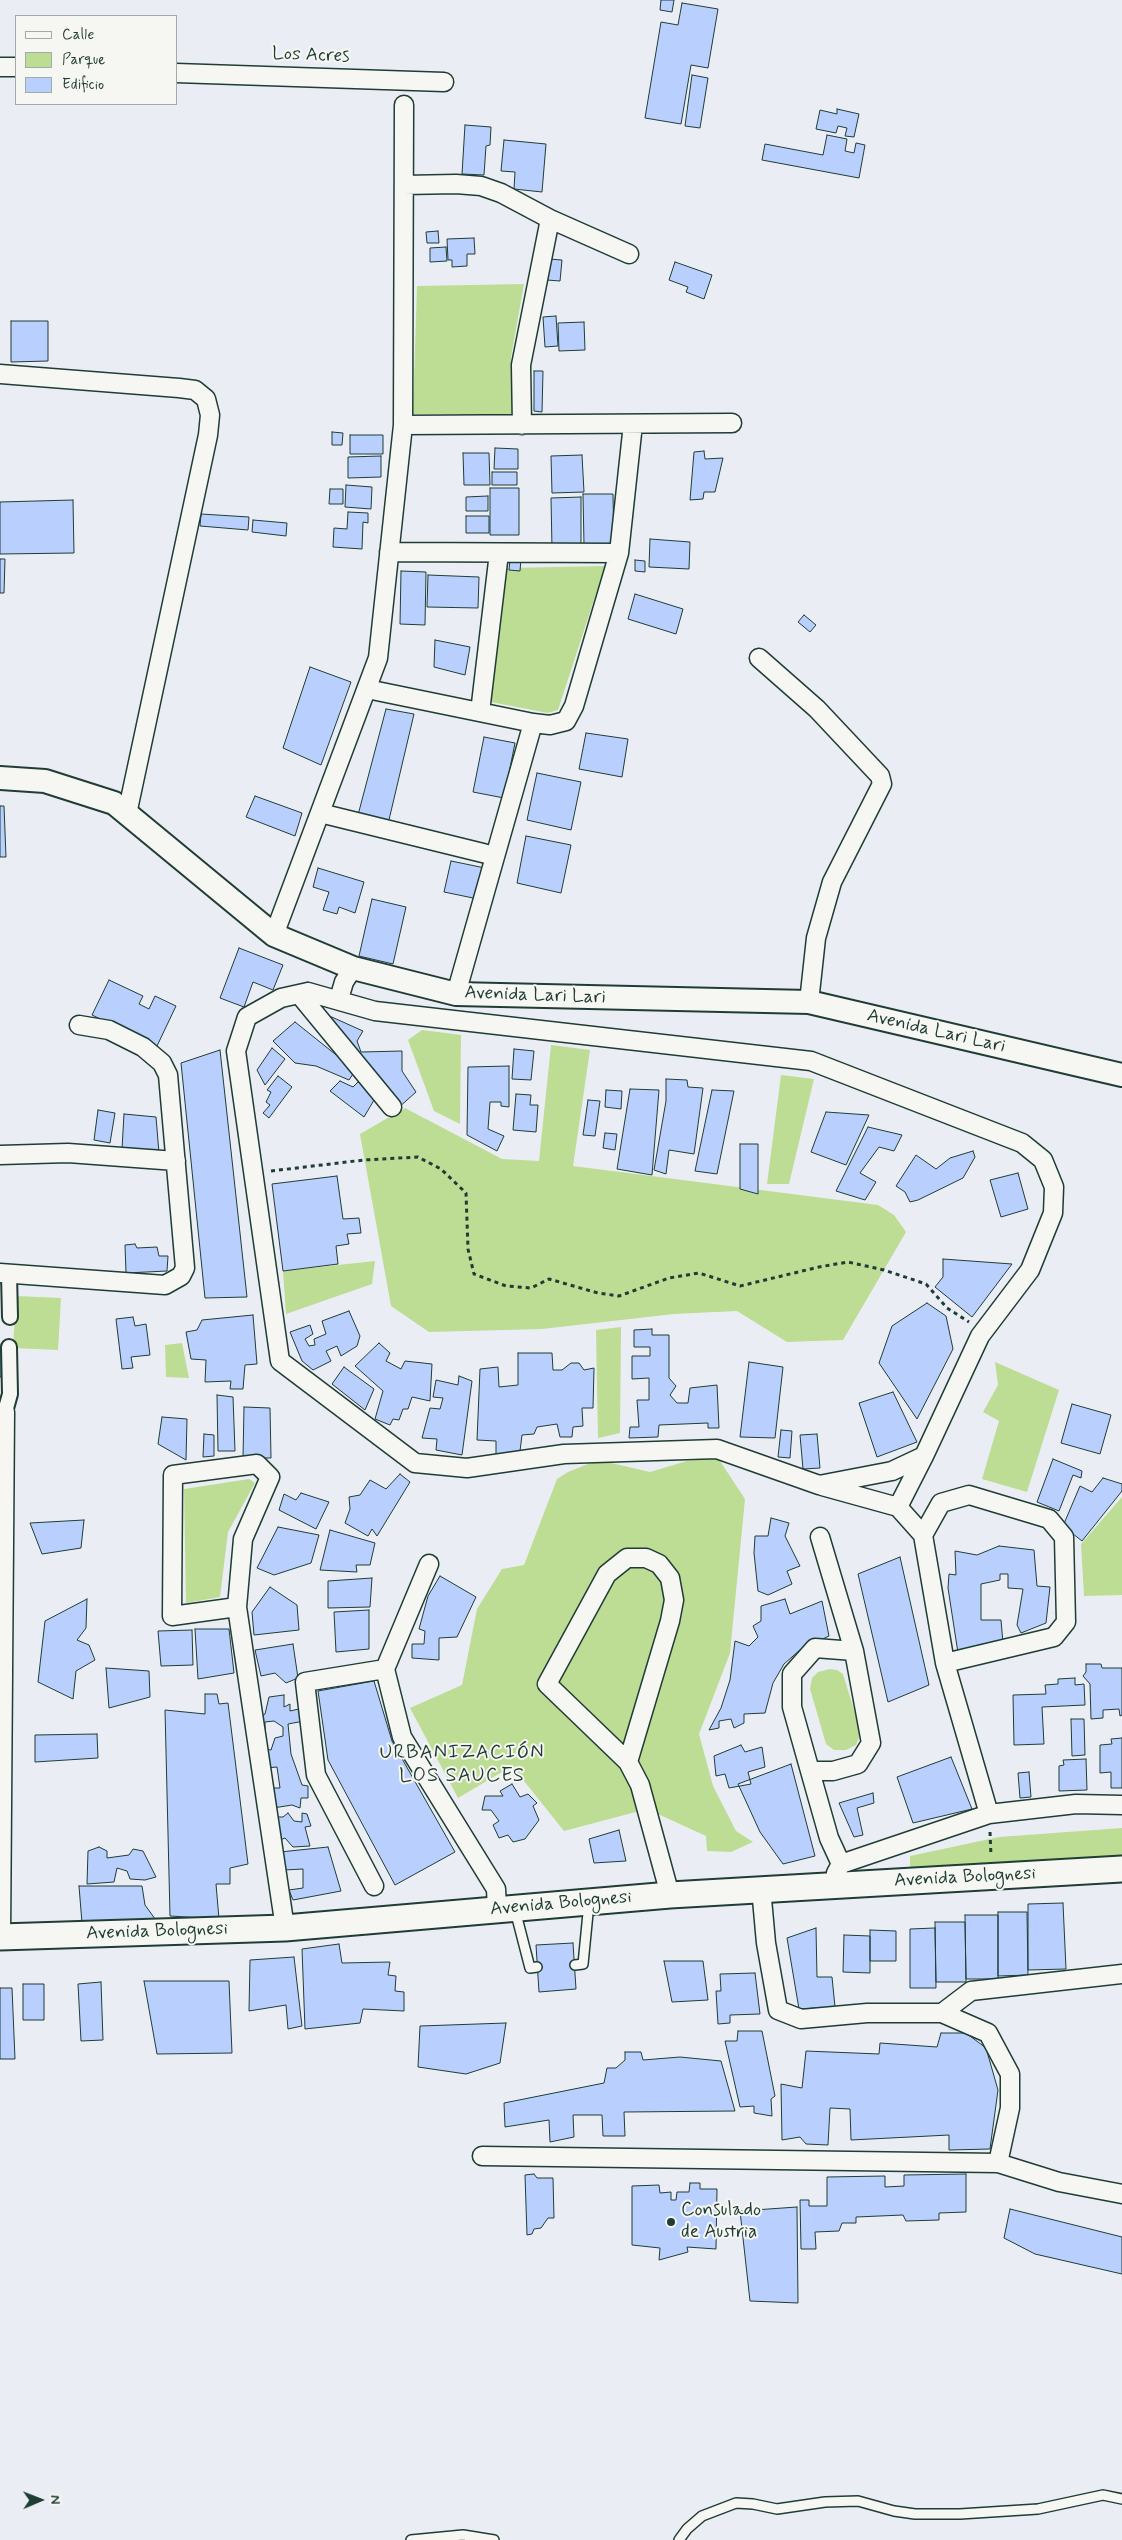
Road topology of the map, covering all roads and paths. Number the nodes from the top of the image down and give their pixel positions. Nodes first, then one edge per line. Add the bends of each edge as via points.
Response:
1 (0, 66) edge
2 (15, 67) edge
3 (178, 73) edge
4 (444, 82) dead end
5 (404, 105) dead end
6 (404, 185) junction
7 (550, 219) junction
8 (629, 254) dead end
9 (0, 374) edge
10 (732, 423) dead end
11 (633, 424) junction
12 (403, 425) junction
13 (522, 425) junction
14 (389, 552) junction
15 (499, 553) junction
16 (619, 553) junction
17 (759, 658) dead end
18 (367, 689) junction
19 (480, 712) junction
20 (533, 723) junction
21 (0, 778) edge
22 (320, 813) junction
23 (127, 814) junction
24 (495, 856) junction
25 (274, 935) junction
26 (353, 968) junction
27 (299, 994) junction
28 (456, 994) junction
29 (339, 999) junction
30 (809, 1002) junction
31 (79, 1025) dead end
32 (1122, 1075) edge
33 (392, 1107) dead end
34 (0, 1155) edge
35 (176, 1161) junction
36 (253, 1174) junction
37 (5, 1273) edge
38 (10, 1318) dead end
39 (983, 1331) junction
40 (9, 1347) dead end
41 (2, 1412) edge
42 (924, 1456) junction
43 (819, 1485) junction
44 (898, 1507) junction
45 (923, 1535) junction
46 (820, 1537) dead end
47 (429, 1564) dead end
48 (237, 1608) junction
49 (854, 1651) junction
50 (945, 1663) junction
51 (385, 1669) junction
52 (628, 1762) junction
53 (810, 1771) junction
54 (1122, 1805) edge
55 (989, 1814) junction
56 (1122, 1869) edge
57 (838, 1874) junction
58 (991, 1877) junction
59 (374, 1886) dead end
60 (761, 1888) junction
61 (670, 1895) junction
62 (589, 1901) junction
63 (506, 1908) junction
64 (285, 1928) junction
65 (0, 1937) edge
66 (574, 1965) dead end
67 (538, 1968) dead end
68 (1122, 1974) edge
69 (942, 2013) junction
70 (482, 2156) dead end
71 (998, 2164) junction
72 (1122, 2194) edge
73 (1122, 2499) edge
74 (411, 2540) edge
75 (494, 2540) edge
76 (679, 2540) edge

1 - 2 street
3 - 4 street, Los Acres
5 - 6 street
6 - 7 street via 481,186
6 - 12 street
7 - 8 street
7 - 13 street via 521,365
9 - 23 street via 179,388 195,390 206,399 210,415 208,435
10 - 11 street
11 - 13 street
11 - 16 street
12 - 13 street
12 - 14 street
14 - 15 street
14 - 18 street via 378,658
15 - 16 street
15 - 19 street
16 - 20 street via 571,715 559,724
17 - 30 street via 817,709 880,776 882,784 832,882 816,938
18 - 19 street
18 - 22 street
19 - 20 street
20 - 24 street
21 - 23 street, Avenida Lari Lari via 45,781 114,803
22 - 24 street
22 - 25 street
23 - 25 street, Avenida Lari Lari
24 - 28 street
25 - 26 street, Avenida Lari Lari
26 - 28 street, Avenida Lari Lari
26 - 29 street
27 - 29 street via 308,992
27 - 33 street
27 - 36 street via 282,998 247,1017 236,1051
28 - 30 street, Avenida Lari Lari
29 - 39 street via 375,1011 811,1061 1022,1143 1043,1160 1054,1187 1052,1213 1030,1270
30 - 32 street, Avenida Lari Lari
31 - 35 street via 109,1030 143,1047 162,1063 170,1087
34 - 35 street via 68,1153
35 - 37 street via 185,1260 182,1276 175,1281 165,1285
36 - 39 path via 364,1160 418,1157 441,1169 466,1193 468,1248 474,1274 506,1286 531,1288 549,1279 619,1296 669,1278 699,1272 740,1286 848,1262 926,1284 947,1308
36 - 43 street via 280,1361 415,1463 467,1468 564,1454 717,1449
37 - 38 street
39 - 42 street
40 - 41 street via 10,1394
41 - 65 street
42 - 43 street via 892,1471
42 - 44 street
43 - 44 street
44 - 45 street
45 - 50 street
45 - 50 street via 941,1503 969,1495 1049,1520 1064,1537 1066,1622 1054,1637
46 - 49 street
47 - 51 street
48 - 48 street via 172,1616 173,1475 257,1464 270,1477 243,1539
48 - 64 street
49 - 53 street via 872,1743 858,1764 833,1771
49 - 53 street via 815,1648 792,1674 792,1707
50 - 55 street
51 - 59 street via 306,1682 316,1775
51 - 63 street via 402,1737
52 - 52 street via 546,1684 607,1574 627,1558 646,1558 659,1564 670,1578 674,1600
52 - 61 street via 640,1785
53 - 57 street
54 - 55 street via 1076,1804
55 - 57 street
55 - 58 path
56 - 58 main road, Avenida Bolognesi
57 - 58 main road, Avenida Bolognesi
57 - 60 main road, Avenida Bolognesi
60 - 61 main road, Avenida Bolognesi
60 - 69 street via 766,1944 778,2010 801,2019 866,2013
61 - 62 main road, Avenida Bolognesi
62 - 63 main road, Avenida Bolognesi
62 - 66 lane via 583,1964
63 - 64 main road, Avenida Bolognesi
63 - 67 lane via 530,1968
64 - 65 main road, Avenida Bolognesi
68 - 69 street via 971,1992
69 - 71 street via 988,2033 1010,2074 1010,2108
70 - 71 street
71 - 72 street via 1060,2182
73 - 76 lane via 1103,2495 1038,2509 951,2514 894,2511 858,2502 825,2502 777,2509 736,2503 702,2516 686,2529
74 - 75 lane via 463,2535

